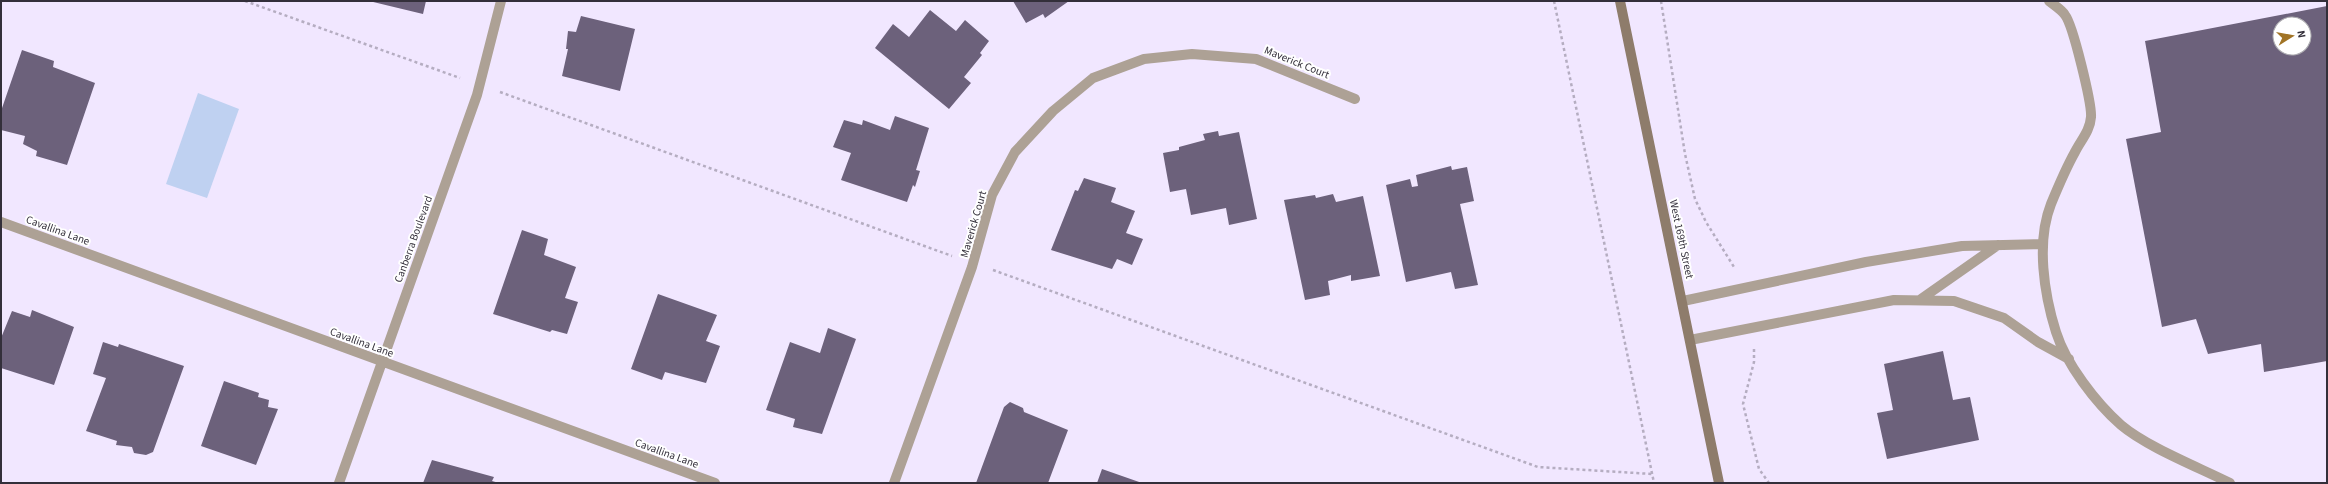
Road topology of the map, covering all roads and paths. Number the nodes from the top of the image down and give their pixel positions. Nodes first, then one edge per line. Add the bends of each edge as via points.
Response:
1 (245, 1) edge
2 (501, 1) edge
3 (1554, 1) edge
4 (1620, 1) edge
5 (1661, 1) edge
6 (2049, 1) edge
7 (479, 85) junction
8 (1355, 99) dead end
9 (1, 222) edge
10 (2043, 244) junction
11 (1998, 245) junction
12 (973, 263) junction
13 (1742, 289) junction
14 (1921, 299) junction
15 (1683, 301) junction
16 (1753, 327) junction
17 (1690, 340) junction
18 (2070, 359) junction
19 (382, 362) junction
20 (1652, 474) junction
21 (339, 483) edge
22 (715, 483) edge
23 (894, 483) edge
24 (1654, 483) edge
25 (1719, 483) edge
26 (1768, 483) edge
27 (2230, 483) edge

1 - 7 path
2 - 7 street, Canberra Boulevard
3 - 20 path
4 - 15 street, West 169th Street
5 - 13 path via 1685,154 1695,199 1737,272
6 - 10 street via 2065,14 2073,30 2091,116 2086,136 2075,152 2050,205
7 - 12 path
7 - 19 street, Canberra Boulevard
8 - 12 street, Maverick Court via 1256,59 1192,54 1144,59 1093,78 1052,111 1016,152 992,195
9 - 19 street, Cavallina Lane
10 - 11 street
10 - 18 street via 2049,304 2056,333
11 - 13 street via 1962,246 1873,261
11 - 14 street
12 - 20 path via 1538,467
12 - 23 street, Maverick Court
13 - 15 street
14 - 16 street via 1894,300
14 - 18 street via 1954,301 2004,318 2038,342
15 - 17 street, West 169th Street
16 - 17 street
16 - 26 path via 1754,362 1743,404 1759,469
17 - 25 street, West 169th Street
18 - 27 street via 2101,406 2123,426
19 - 21 street, Canberra Boulevard
19 - 22 street, Cavallina Lane
20 - 24 path

